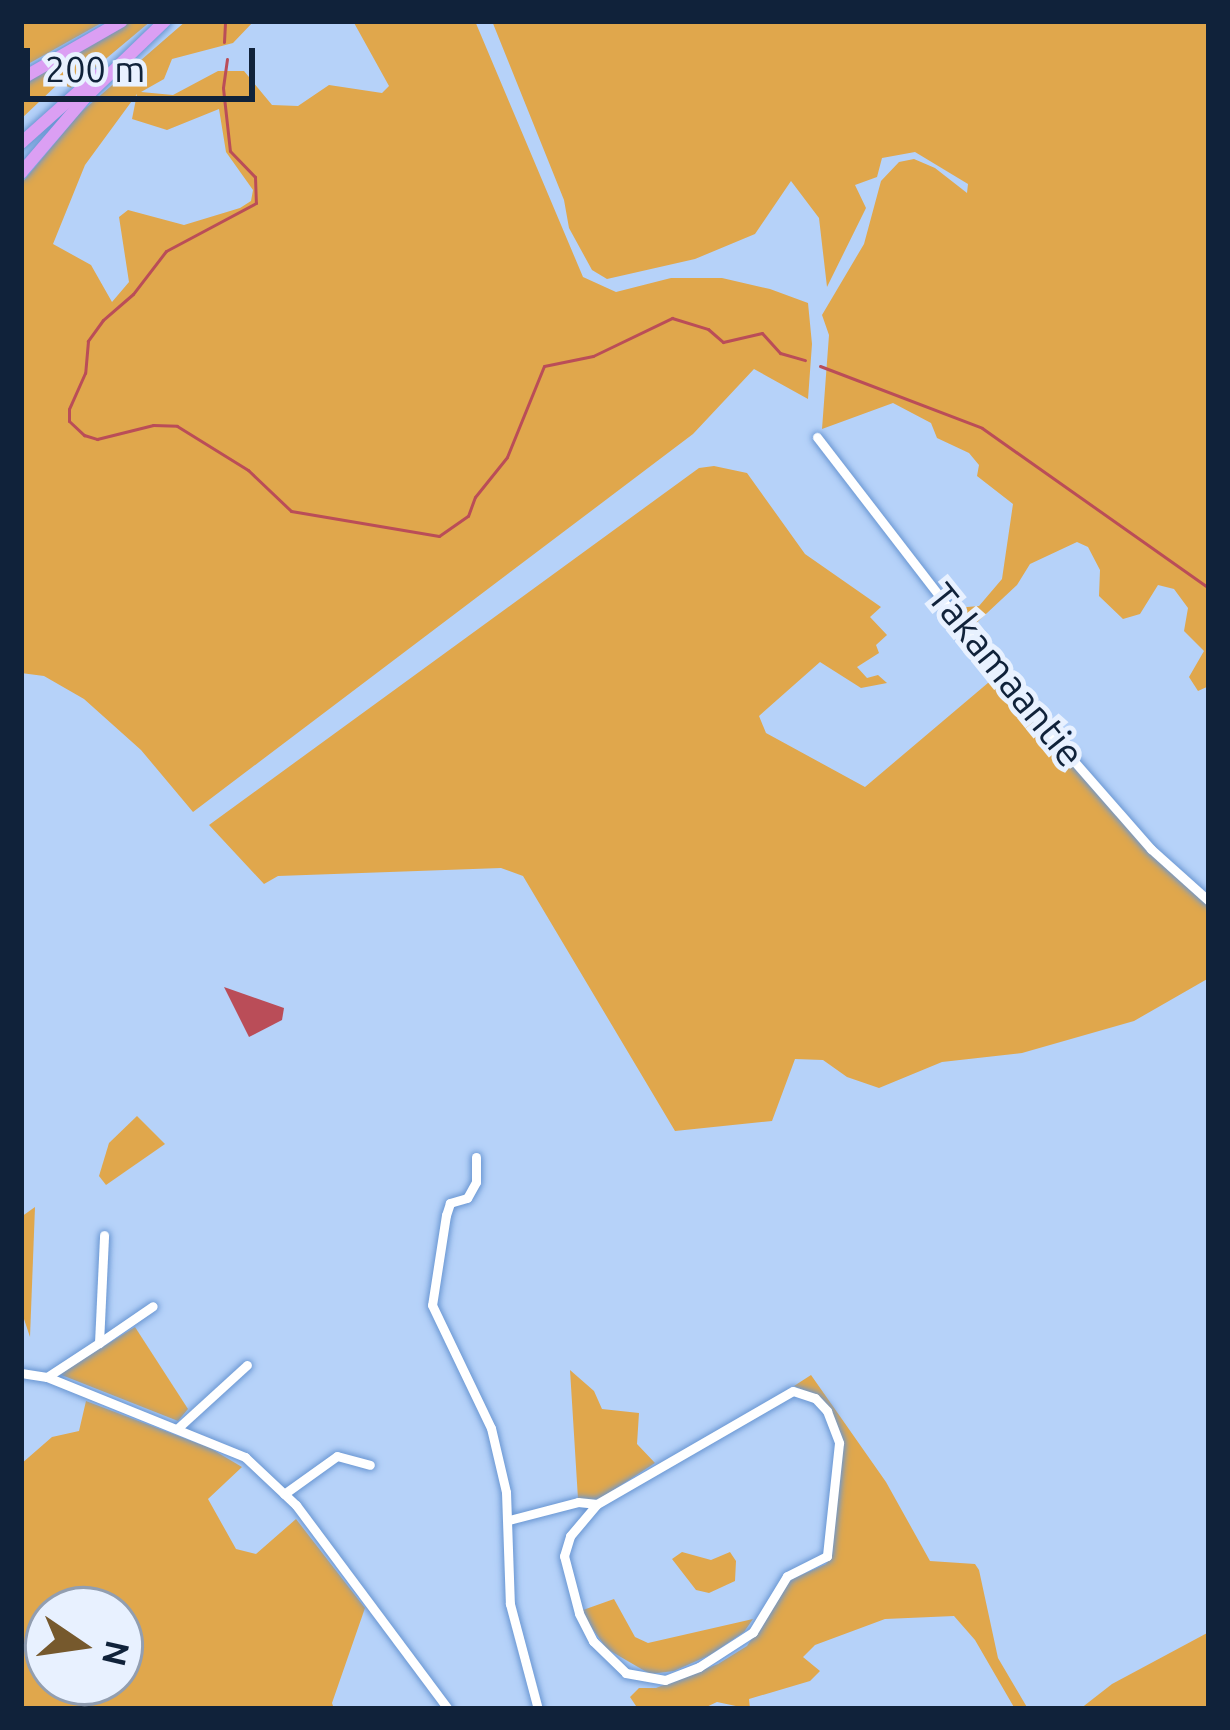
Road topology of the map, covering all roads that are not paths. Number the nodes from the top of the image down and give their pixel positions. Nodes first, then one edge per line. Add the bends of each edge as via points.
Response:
1 (122, 21) edge
2 (164, 21) edge
3 (21, 79) edge
4 (21, 142) edge
5 (21, 173) edge
6 (817, 437) dead end
7 (1209, 901) edge
8 (476, 1157) dead end
9 (104, 1235) dead end
10 (153, 1306) dead end
11 (99, 1343) junction
12 (248, 1365) dead end
13 (21, 1373) edge
14 (46, 1377) junction
15 (179, 1426) junction
16 (370, 1465) dead end
17 (284, 1494) junction
18 (597, 1504) junction
19 (509, 1520) junction
20 (448, 1709) edge
21 (538, 1709) edge

1 - 3 highway
2 - 4 highway
2 - 5 highway
6 - 7 street, Takamaantie via 1010,688 1150,849
8 - 19 street via 476,1182 446,1215 432,1305 490,1428
9 - 11 street
10 - 11 street
11 - 14 street
12 - 15 street
13 - 14 street
14 - 15 street
15 - 17 street via 245,1457
16 - 17 street via 337,1456
17 - 20 street
18 - 18 street via 564,1556 579,1612 593,1641 626,1673 664,1680 753,1632 787,1576 827,1556 839,1443 827,1411 793,1391
18 - 19 street
19 - 21 street via 511,1604

